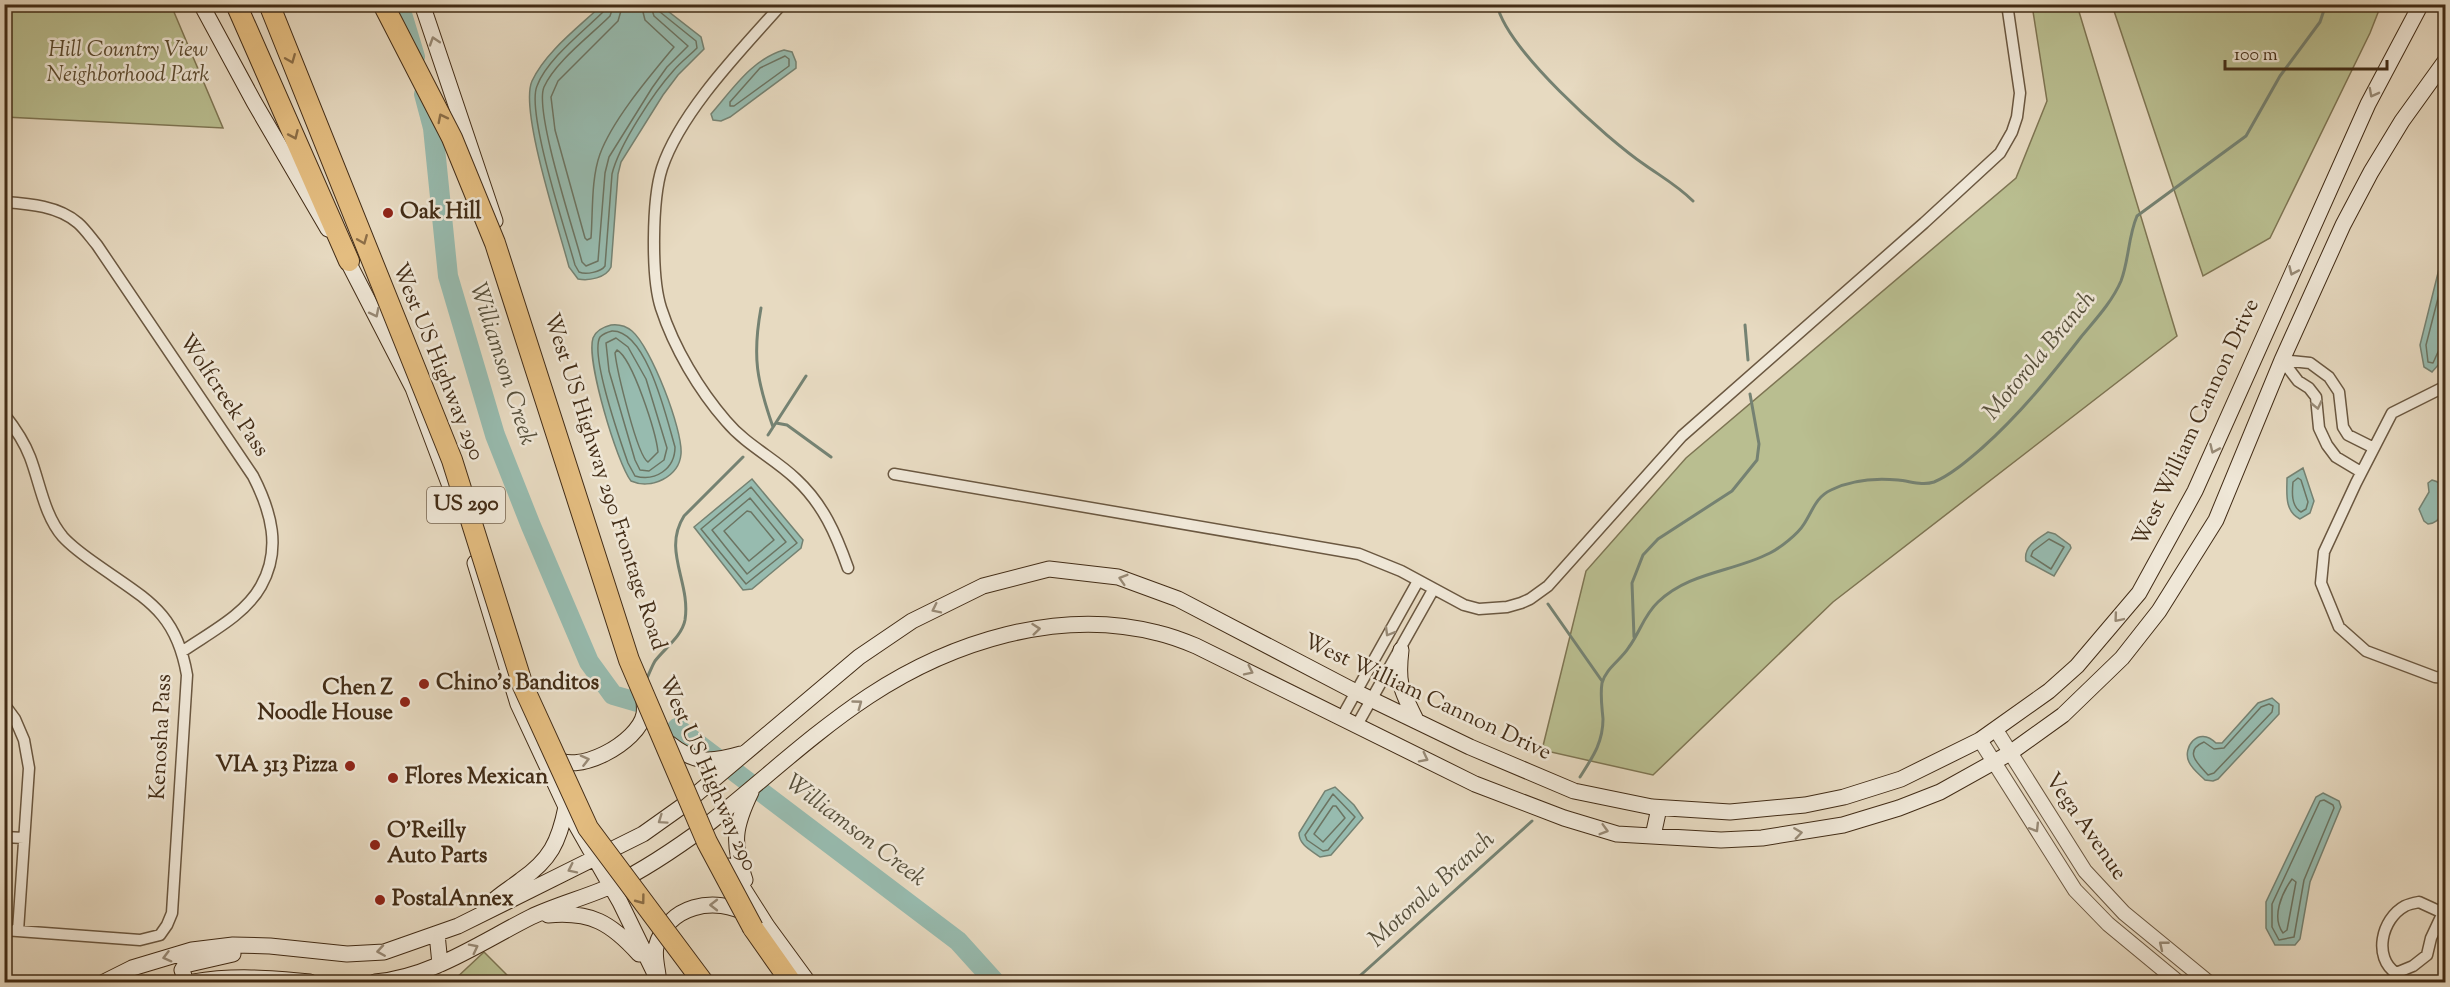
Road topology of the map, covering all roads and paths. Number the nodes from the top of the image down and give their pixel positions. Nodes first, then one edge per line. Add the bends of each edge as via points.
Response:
1 (201, 4) edge
2 (236, 4) edge
3 (269, 4) edge
4 (383, 4) edge
5 (422, 4) edge
6 (782, 4) edge
7 (2007, 4) edge
8 (2421, 4) edge
9 (2445, 60) edge
10 (4, 202) edge
11 (349, 261) junction
12 (2260, 346) junction
13 (2282, 360) junction
14 (2445, 386) edge
15 (4, 414) edge
16 (2374, 448) junction
17 (2361, 472) junction
18 (894, 474) dead end
19 (848, 568) dead end
20 (1418, 581) junction
21 (1433, 590) junction
22 (1401, 650) junction
23 (183, 651) junction
24 (644, 676) junction
25 (2445, 678) edge
26 (1356, 692) junction
27 (1370, 699) junction
28 (4, 705) edge
29 (1342, 717) junction
30 (1416, 720) junction
31 (1357, 725) junction
32 (1996, 730) junction
33 (1980, 740) junction
34 (537, 742) junction
35 (669, 742) junction
36 (747, 752) junction
37 (2010, 753) junction
38 (1993, 763) junction
39 (753, 788) junction
40 (692, 798) junction
41 (567, 807) junction
42 (1659, 808) junction
43 (706, 826) junction
44 (1653, 836) junction
45 (4, 837) edge
46 (24, 838) junction
47 (595, 859) junction
48 (610, 886) junction
49 (753, 903) junction
50 (2444, 909) edge
51 (478, 916) junction
52 (533, 916) junction
53 (767, 926) junction
54 (4, 930) edge
55 (18, 931) junction
56 (437, 934) junction
57 (259, 946) junction
58 (440, 964) junction
59 (649, 965) junction
60 (104, 982) edge
61 (186, 982) edge
62 (193, 982) edge
63 (310, 982) edge
64 (375, 982) edge
65 (659, 982) edge
66 (703, 982) edge
67 (791, 982) edge
68 (808, 982) edge
69 (2178, 982) edge
70 (2208, 982) edge

1 - 11 main road, West US Highway 290 via 314,208
2 -> 11 highway
3 -> 66 highway, West US Highway 290 / US 290, bridge via 452,460 524,686 588,828
67 -> 4 highway, West US Highway 290, bridge via 753,928 708,842 629,660 495,243 452,138
24 -> 5 main road, West US Highway 290 Frontage Road
6 - 19 street via 689,115 662,168 654,216 660,305 707,398 727,423 795,478 821,506
7 - 21 street via 2019,107 2007,142 1989,165 1682,436 1541,592 1507,607 1479,609
8 -> 12 main road, West William Cannon Drive via 2368,104
9 - 13 main road via 2371,172
10 - 23 street, Wolfcreek Pass via 56,210 78,222 254,476 267,502 273,530 271,557 261,586 227,621
11 -> 34 main road, West US Highway 290 via 424,416 457,505 518,704
12 - 13 main road
12 -> 32 main road, West William Cannon Drive via 2195,491 2139,593 2077,666
13 - 16 street via 2310,363 2329,377 2339,392 2343,427 2348,435
13 -> 17 street via 2316,397 2319,428 2327,445 2336,457
13 - 37 main road via 2216,520 2159,611 2092,689
14 - 16 street via 2392,413
15 - 23 street, Kenosha Pass via 19,433 52,519 63,536 151,602 164,616
16 - 17 street
17 - 25 street via 2324,552 2321,583 2329,606 2339,627 2366,651
18 - 20 street via 1359,554
20 - 21 street
20 -> 26 street
21 - 22 street
22 - 27 street
22 - 30 main road via 1398,676
23 - 55 street, Kenosha Pass via 186,686 172,913 167,925 160,935 140,940
34 -> 24 main road via 556,760 568,764 589,760 620,746 644,715
24 - 35 main road, West US Highway 290 Frontage Road
26 - 27 main road, West William Cannon Drive
26 - 29 street
26 -> 36 main road, West William Cannon Drive via 1178,599 1118,577 1049,569 982,586 912,621 859,657
27 - 30 main road, West William Cannon Drive
27 - 31 street
28 - 46 street via 24,741 29,768
29 - 31 main road
39 -> 29 main road via 869,696 936,660 1023,630 1062,626 1157,632 1196,646
30 - 42 main road, West William Cannon Drive via 1574,791
31 -> 44 main road via 1475,784 1542,810 1617,834
32 - 33 main road, West William Cannon Drive
32 - 37 street, Vega Avenue
33 - 38 street, Vega Avenue
33 - 42 main road, West William Cannon Drive via 1901,779 1824,801 1730,812
34 - 41 main road
35 - 36 main road via 699,760
35 - 40 main road, West US Highway 290 Frontage Road
36 - 40 main road, West William Cannon Drive
37 - 38 main road
70 -> 37 street, Vega Avenue via 2104,892 2070,848
44 -> 38 main road via 1762,838 1844,825 1920,800
38 -> 69 street, Vega Avenue via 2075,890 2108,924
39 - 43 main road
39 - 49 main road via 735,834 735,847
40 - 43 main road, West US Highway 290 Frontage Road
40 -> 47 main road, West William Cannon Drive via 643,834
41 - 47 main road
41 - 51 main road via 552,852
42 - 44 main road
43 - 48 main road via 667,854
43 - 49 main road, West US Highway 290 Frontage Road
45 - 46 street
46 - 55 street
47 - 48 main road
47 -> 51 main road, West William Cannon Drive
48 - 52 main road
48 - 59 main road
49 - 53 main road, West US Highway 290 Frontage Road
50 - 50 street via 2427,955 2396,973 2387,967 2381,951 2386,926 2403,907 2419,902
51 - 56 main road, West William Cannon Drive
58 -> 52 main road
52 - 59 main road via 584,915 601,921 623,937
53 -> 65 main road via 741,910 721,905 691,907 666,923 655,948
53 - 68 main road, West US Highway 290 Frontage Road
54 - 55 street, Kenosha Pass
56 -> 57 main road, West William Cannon Drive via 384,952 347,954
56 - 58 main road
57 -> 60 main road, West William Cannon Drive via 192,950 132,968
57 - 61 main road via 185,965 182,970
58 - 64 main road
59 - 65 main road
62 - 63 main road via 248,976

